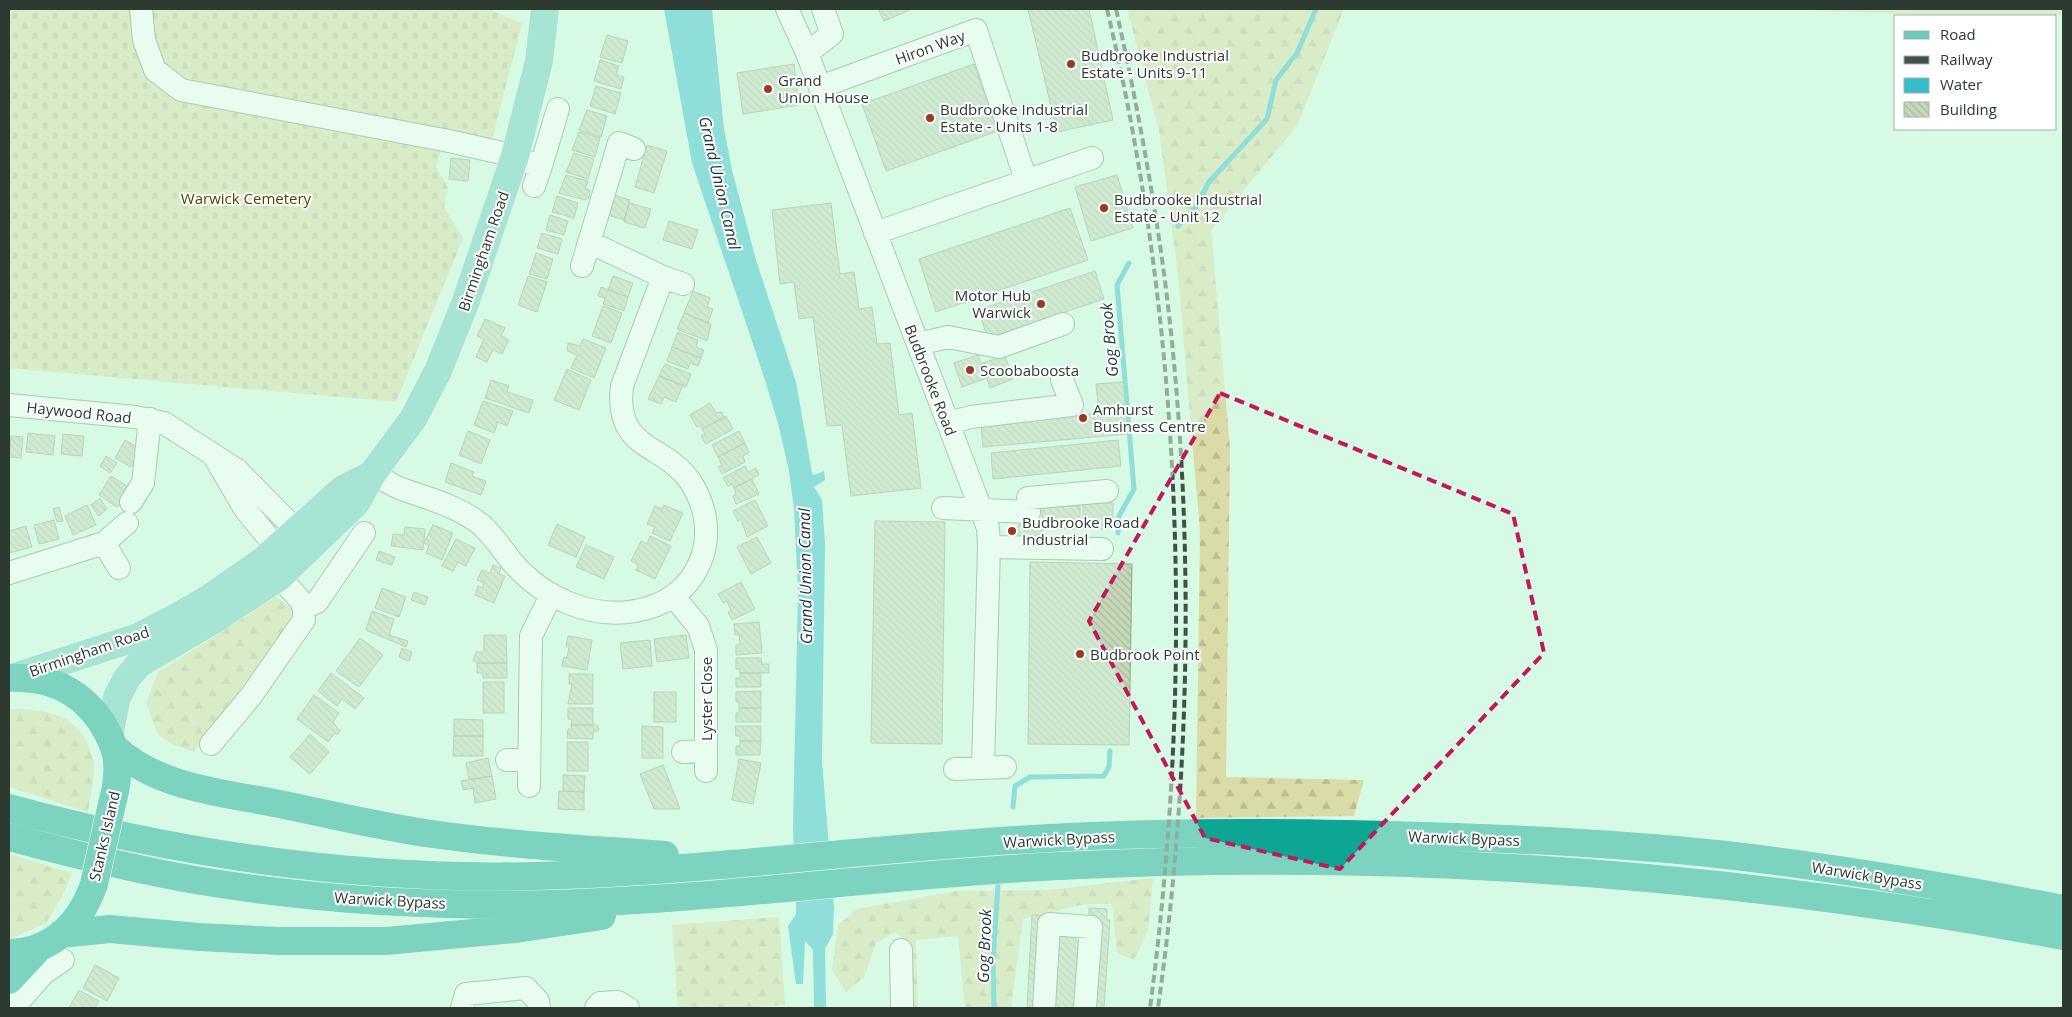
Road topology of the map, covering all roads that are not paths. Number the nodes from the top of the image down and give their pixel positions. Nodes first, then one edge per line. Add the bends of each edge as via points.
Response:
1 (141, 9) edge
2 (545, 9) edge
3 (787, 9) edge
4 (823, 9) edge
5 (807, 53) junction
6 (820, 87) junction
7 (558, 109) dead end
8 (634, 149) dead end
9 (515, 157) junction
10 (1092, 158) dead end
11 (1026, 180) junction
12 (875, 233) junction
13 (589, 242) junction
14 (582, 266) dead end
15 (1063, 324) dead end
16 (918, 344) junction
17 (1062, 380) dead end
18 (9, 405) edge
19 (150, 420) junction
20 (948, 423) junction
21 (372, 474) junction
22 (1107, 491) dead end
23 (943, 508) dead end
24 (981, 509) junction
25 (358, 534) dead end
26 (104, 543) junction
27 (989, 547) junction
28 (1102, 549) dead end
29 (283, 554) junction
30 (119, 568) dead end
31 (9, 573) edge
32 (551, 595) junction
33 (674, 597) junction
34 (304, 608) junction
35 (11, 678) edge
36 (112, 742) junction
37 (211, 744) dead end
38 (683, 752) dead end
39 (955, 769) dead end
40 (529, 786) dead end
41 (9, 808) edge
42 (9, 837) edge
43 (767, 861) junction
44 (764, 890) junction
45 (2063, 908) edge
46 (2063, 936) edge
47 (62, 947) junction
48 (36, 950) junction
49 (901, 950) dead end
50 (9, 953) edge
51 (9, 980) edge
52 (13, 1008) edge
53 (462, 1008) edge
54 (539, 1008) edge
55 (596, 1008) edge
56 (628, 1008) edge
57 (902, 1008) edge
58 (1044, 1008) edge
59 (1085, 1008) edge

1 - 9 street via 144,40 155,70 181,90 449,141
2 - 9 main road, Birmingham Road via 539,62
3 - 5 street, Budbrooke Road
4 - 5 street via 832,34
5 - 6 street, Budbrooke Road
6 - 11 street, Hiron Way via 976,30
6 - 12 street, Budbrooke Road
7 - 9 street via 538,176
8 - 13 street via 619,143
9 - 21 main road, Birmingham Road via 466,301 438,371 413,419
10 - 11 street
11 - 12 street
12 - 16 street, Budbrooke Road
13 - 14 street
13 - 33 street via 673,281 622,386 621,403 624,418 633,433 646,448 683,473 702,509 705,531 703,554 692,578
15 - 16 street via 1000,347 948,337
16 - 20 street, Budbrooke Road
17 - 20 street via 1072,405 971,417
18 - 19 street, Haywood Road
19 - 26 street, Haywood Road via 143,483 129,512
19 - 29 street, Haywood Road via 176,429 213,455 245,509
20 - 24 street, Budbrooke Road
21 - 29 main road, Birmingham Road via 356,503
21 - 32 street via 432,498 478,522 526,577
22 - 24 street via 1028,498 1029,512
23 - 24 street
24 - 27 street, Budbrooke Road via 988,528
25 - 34 street via 316,602
26 - 30 street
26 - 31 street
27 - 28 street
27 - 39 street, Budbrooke Road via 994,768
29 - 34 street
29 - 35 main road, Birmingham Road via 138,637
29 - 36 main road, Birmingham Road via 212,621 139,664 117,698
32 - 33 street via 587,609 621,612 643,610
32 - 40 street via 531,636 518,760
33 - 38 street, Lyster Close via 698,626 706,650 706,761
34 - 37 street via 301,624 251,696
35 - 36 highway, Stanks Island via 47,680 72,692 89,706
36 - 43 highway via 137,766 169,780 431,834 530,845
36 - 47 highway, Stanks Island, bridge via 117,779 94,884
41 - 43 highway, Warwick Bypass via 119,836 204,852 386,873 560,876
42 - 44 highway, Warwick Bypass via 123,866 203,881 366,900 551,904
43 - 45 highway, Warwick Bypass via 1080,837 1274,832 1485,838 1734,856 1892,878
44 - 46 highway, Warwick Bypass via 1061,866 1275,861 1481,866 1730,885 1905,908
44 - 47 highway via 549,925 386,941 278,941 110,929
47 - 48 highway, Stanks Island
47 - 52 street
48 - 50 highway, Stanks Island
48 - 51 highway
49 - 57 street
53 - 54 street via 466,994 526,988 538,1001
55 - 56 street via 600,1004 618,1002
58 - 59 street via 1049,924 1090,927

